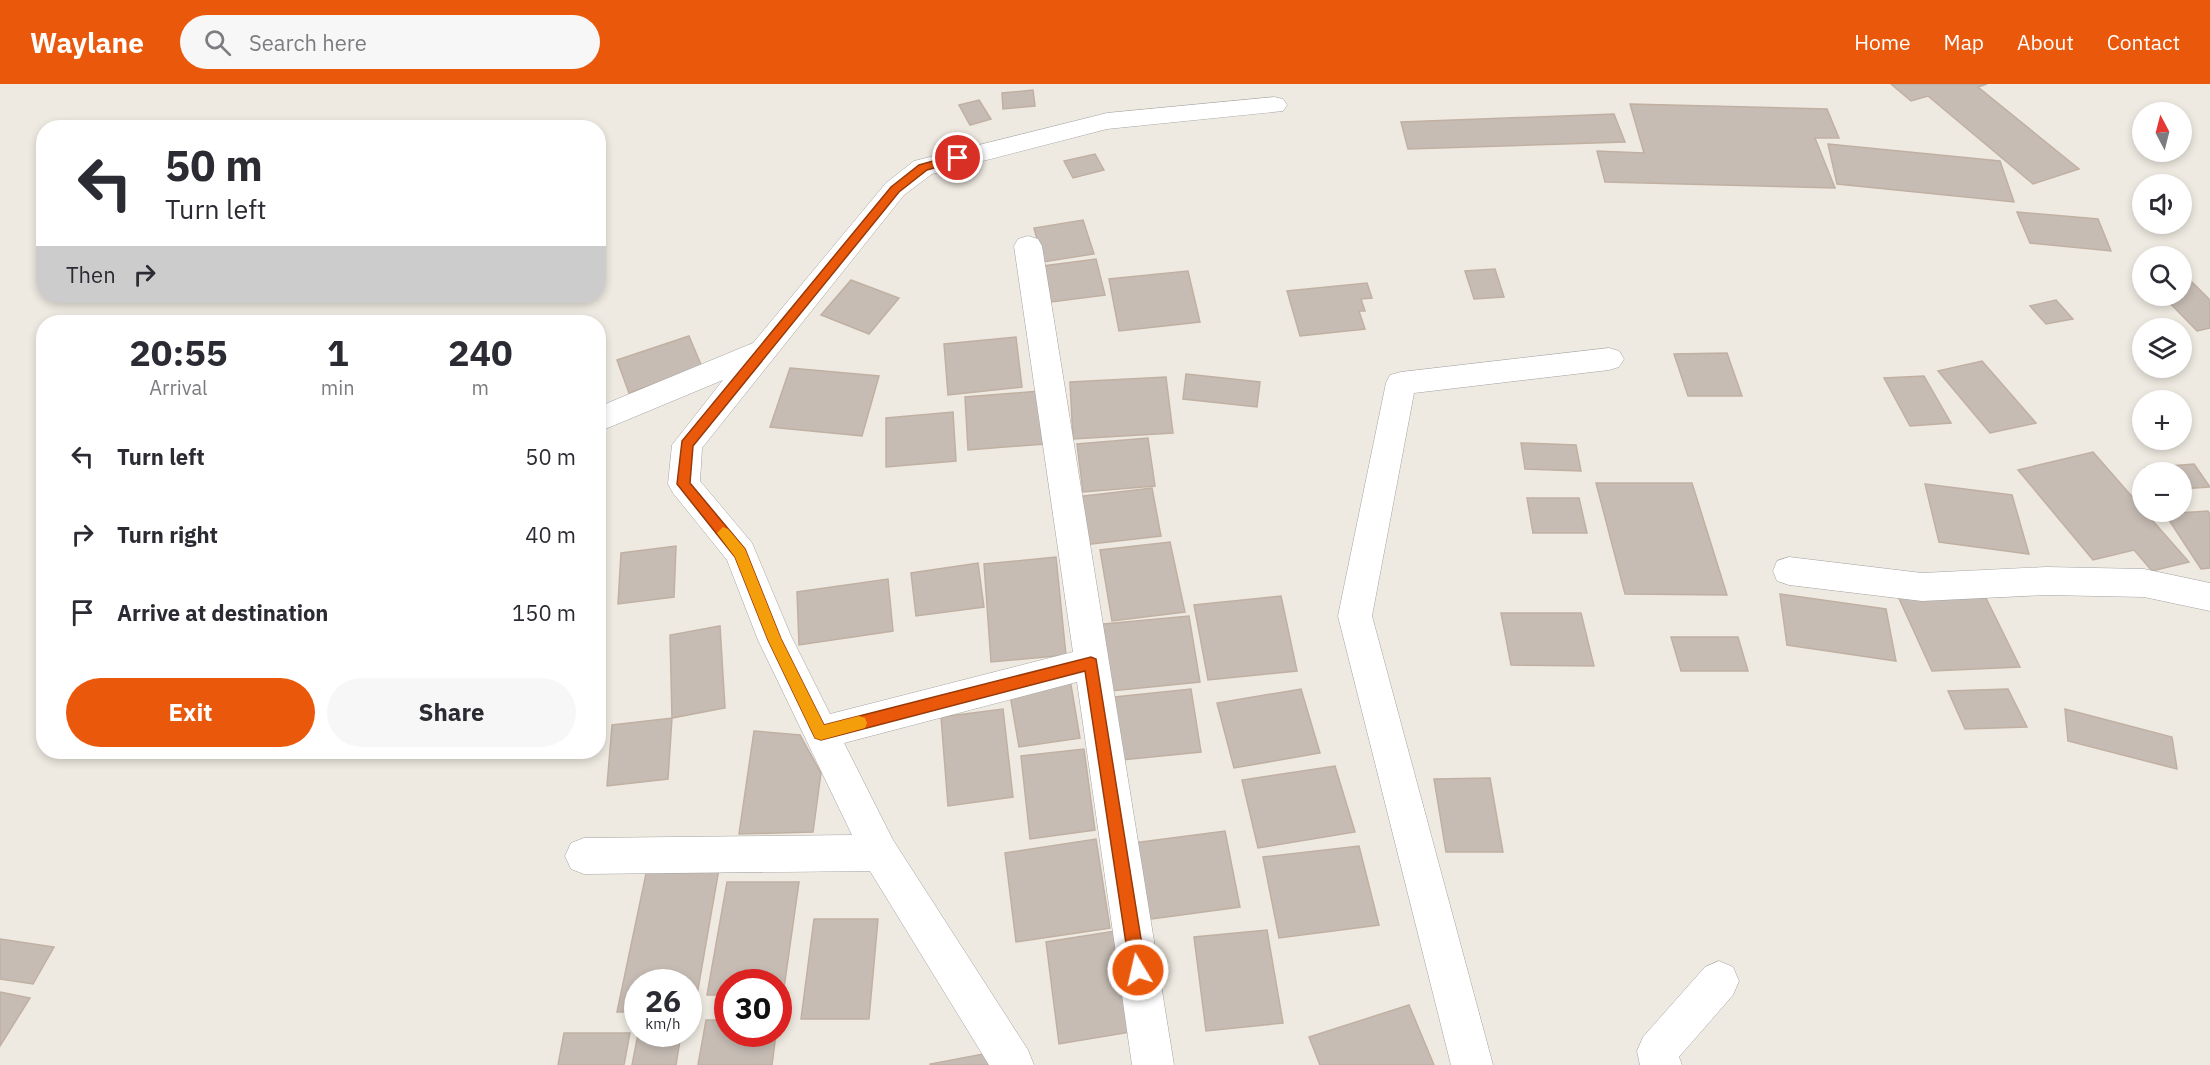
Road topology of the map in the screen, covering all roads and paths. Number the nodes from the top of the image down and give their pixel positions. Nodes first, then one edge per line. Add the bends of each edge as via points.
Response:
1 (1274, 105) dead end
2 (1028, 246) dead end
3 (764, 350) junction
4 (1609, 359) dead end
5 (606, 417) edge
6 (1789, 571) dead end
7 (2210, 597) edge
8 (1091, 663) junction
9 (821, 733) junction
10 (880, 853) junction
11 (584, 856) dead end
12 (1719, 981) dead end
13 (1013, 1065) edge
14 (1153, 1065) edge
15 (1472, 1065) edge
16 (1661, 1065) edge

1 - 3 street via 1107,121 923,167 895,189
2 - 8 street
3 - 5 street
3 - 9 street via 687,445 684,484 740,554 775,640
4 - 15 street via 1401,383 1355,616
6 - 7 street via 1922,586 2046,581 2144,583
8 - 9 street
8 - 14 street
9 - 10 street
10 - 11 street
10 - 13 street
12 - 16 street via 1657,1051

